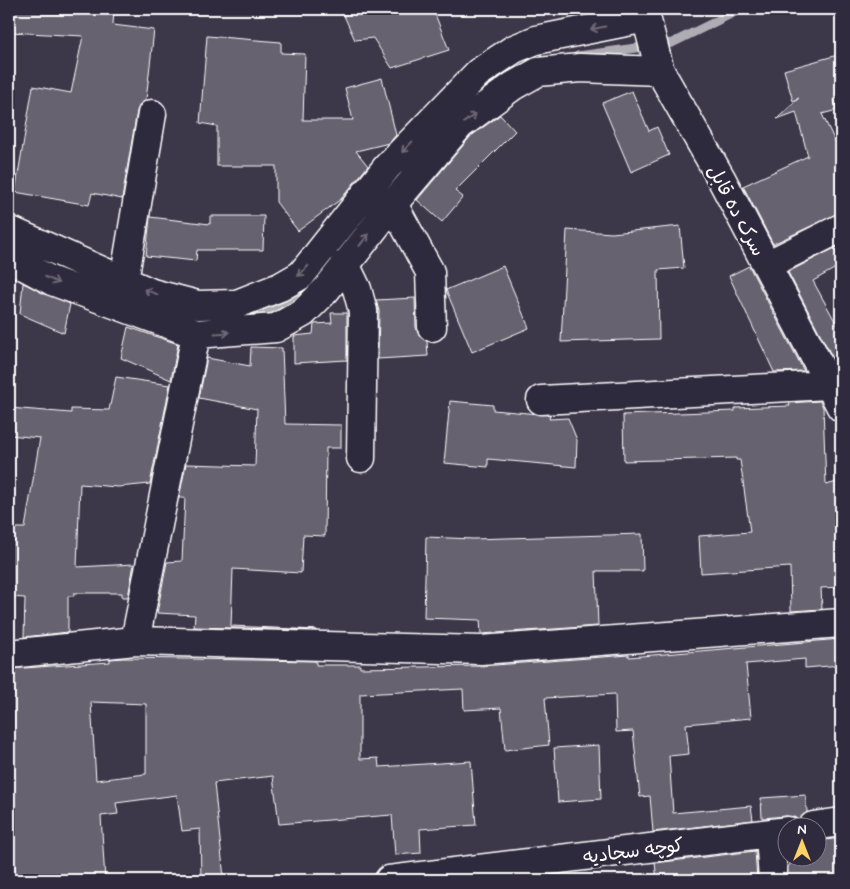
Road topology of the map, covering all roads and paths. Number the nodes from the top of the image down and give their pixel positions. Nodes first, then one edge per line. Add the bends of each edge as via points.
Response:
1 (645, 13) edge
2 (660, 71) junction
3 (152, 114) dead end
4 (393, 204) junction
5 (841, 228) edge
6 (9, 230) edge
7 (9, 258) edge
8 (345, 264) junction
9 (767, 265) junction
10 (124, 281) junction
11 (432, 327) dead end
12 (196, 334) junction
13 (835, 396) edge
14 (541, 400) dead end
15 (361, 458) dead end
16 (841, 623) edge
17 (135, 641) junction
18 (9, 654) edge
19 (841, 822) edge
20 (828, 824) edge
21 (778, 832) edge
22 (778, 840) edge
23 (389, 880) edge
24 (773, 880) edge

1 - 2 street, سرک ده قابل
1 -> 10 street via 536,40 514,49 478,73 387,167 301,275 280,287 237,304 198,305 152,293
4 -> 2 street via 460,125 538,72 580,68
2 - 9 street, سرک ده قابل
3 - 10 street
8 -> 4 street
4 - 11 street via 430,272
5 - 9 street
6 - 10 street
7 -> 12 street via 52,281
12 -> 8 street via 276,328 303,313
8 - 15 street via 364,311
9 - 13 street, سرک ده قابل
12 - 17 street
13 - 14 street
16 - 17 street via 481,650
17 - 18 street
19 - 20 street
21 - 23 street, کوچه سجادیه
22 - 24 street

